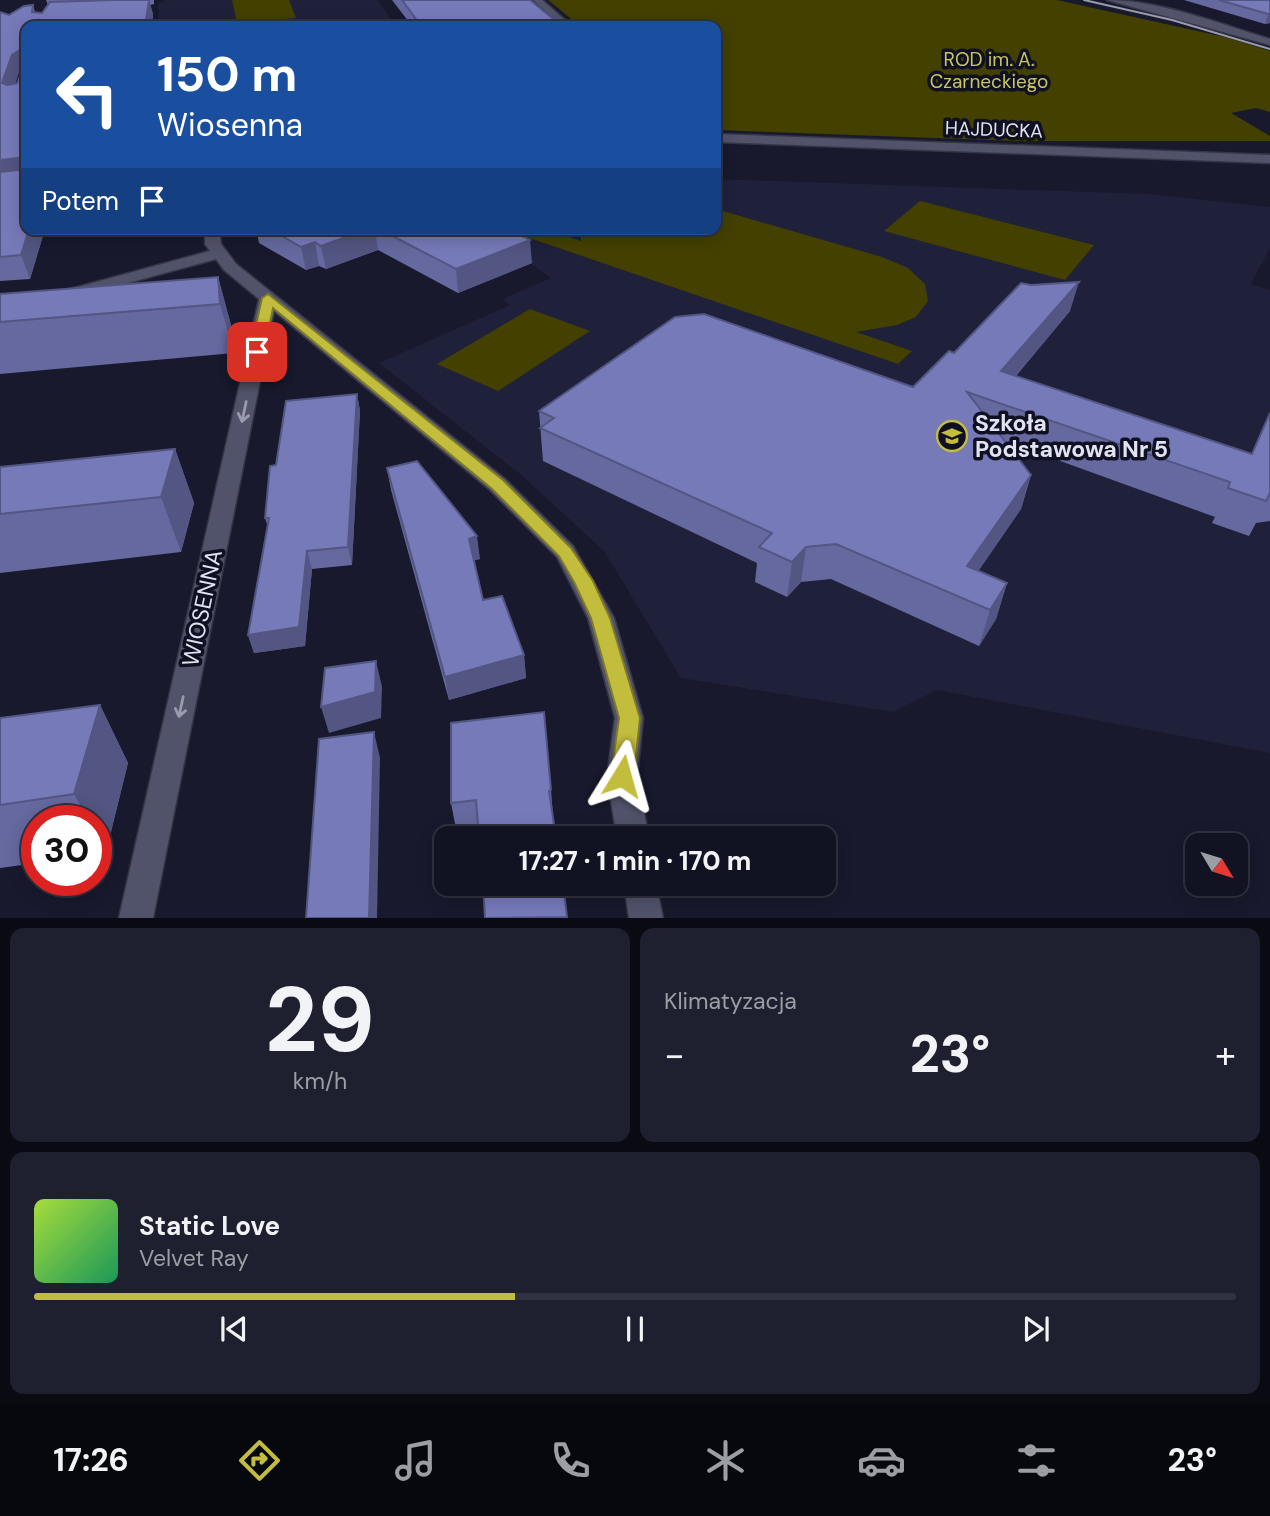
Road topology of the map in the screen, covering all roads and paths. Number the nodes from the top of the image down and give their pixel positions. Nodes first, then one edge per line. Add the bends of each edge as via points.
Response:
1 (537, 0) edge
2 (1111, 0) edge
3 (561, 21) edge
4 (1270, 42) edge
5 (721, 138) edge
6 (1270, 159) edge
7 (212, 235) edge
8 (219, 253) junction
9 (51, 298) edge
10 (268, 298) junction
11 (630, 826) edge
12 (642, 896) edge
13 (136, 918) edge
14 (646, 918) edge

1 - 3 street
2 - 4 street
5 - 6 street, HAJDUCKA
7 - 8 street
8 - 9 street
8 - 10 street
10 - 11 street via 497,484 565,552 601,618 629,718 622,776
10 -> 13 street, WIOSENNA
12 - 14 street

